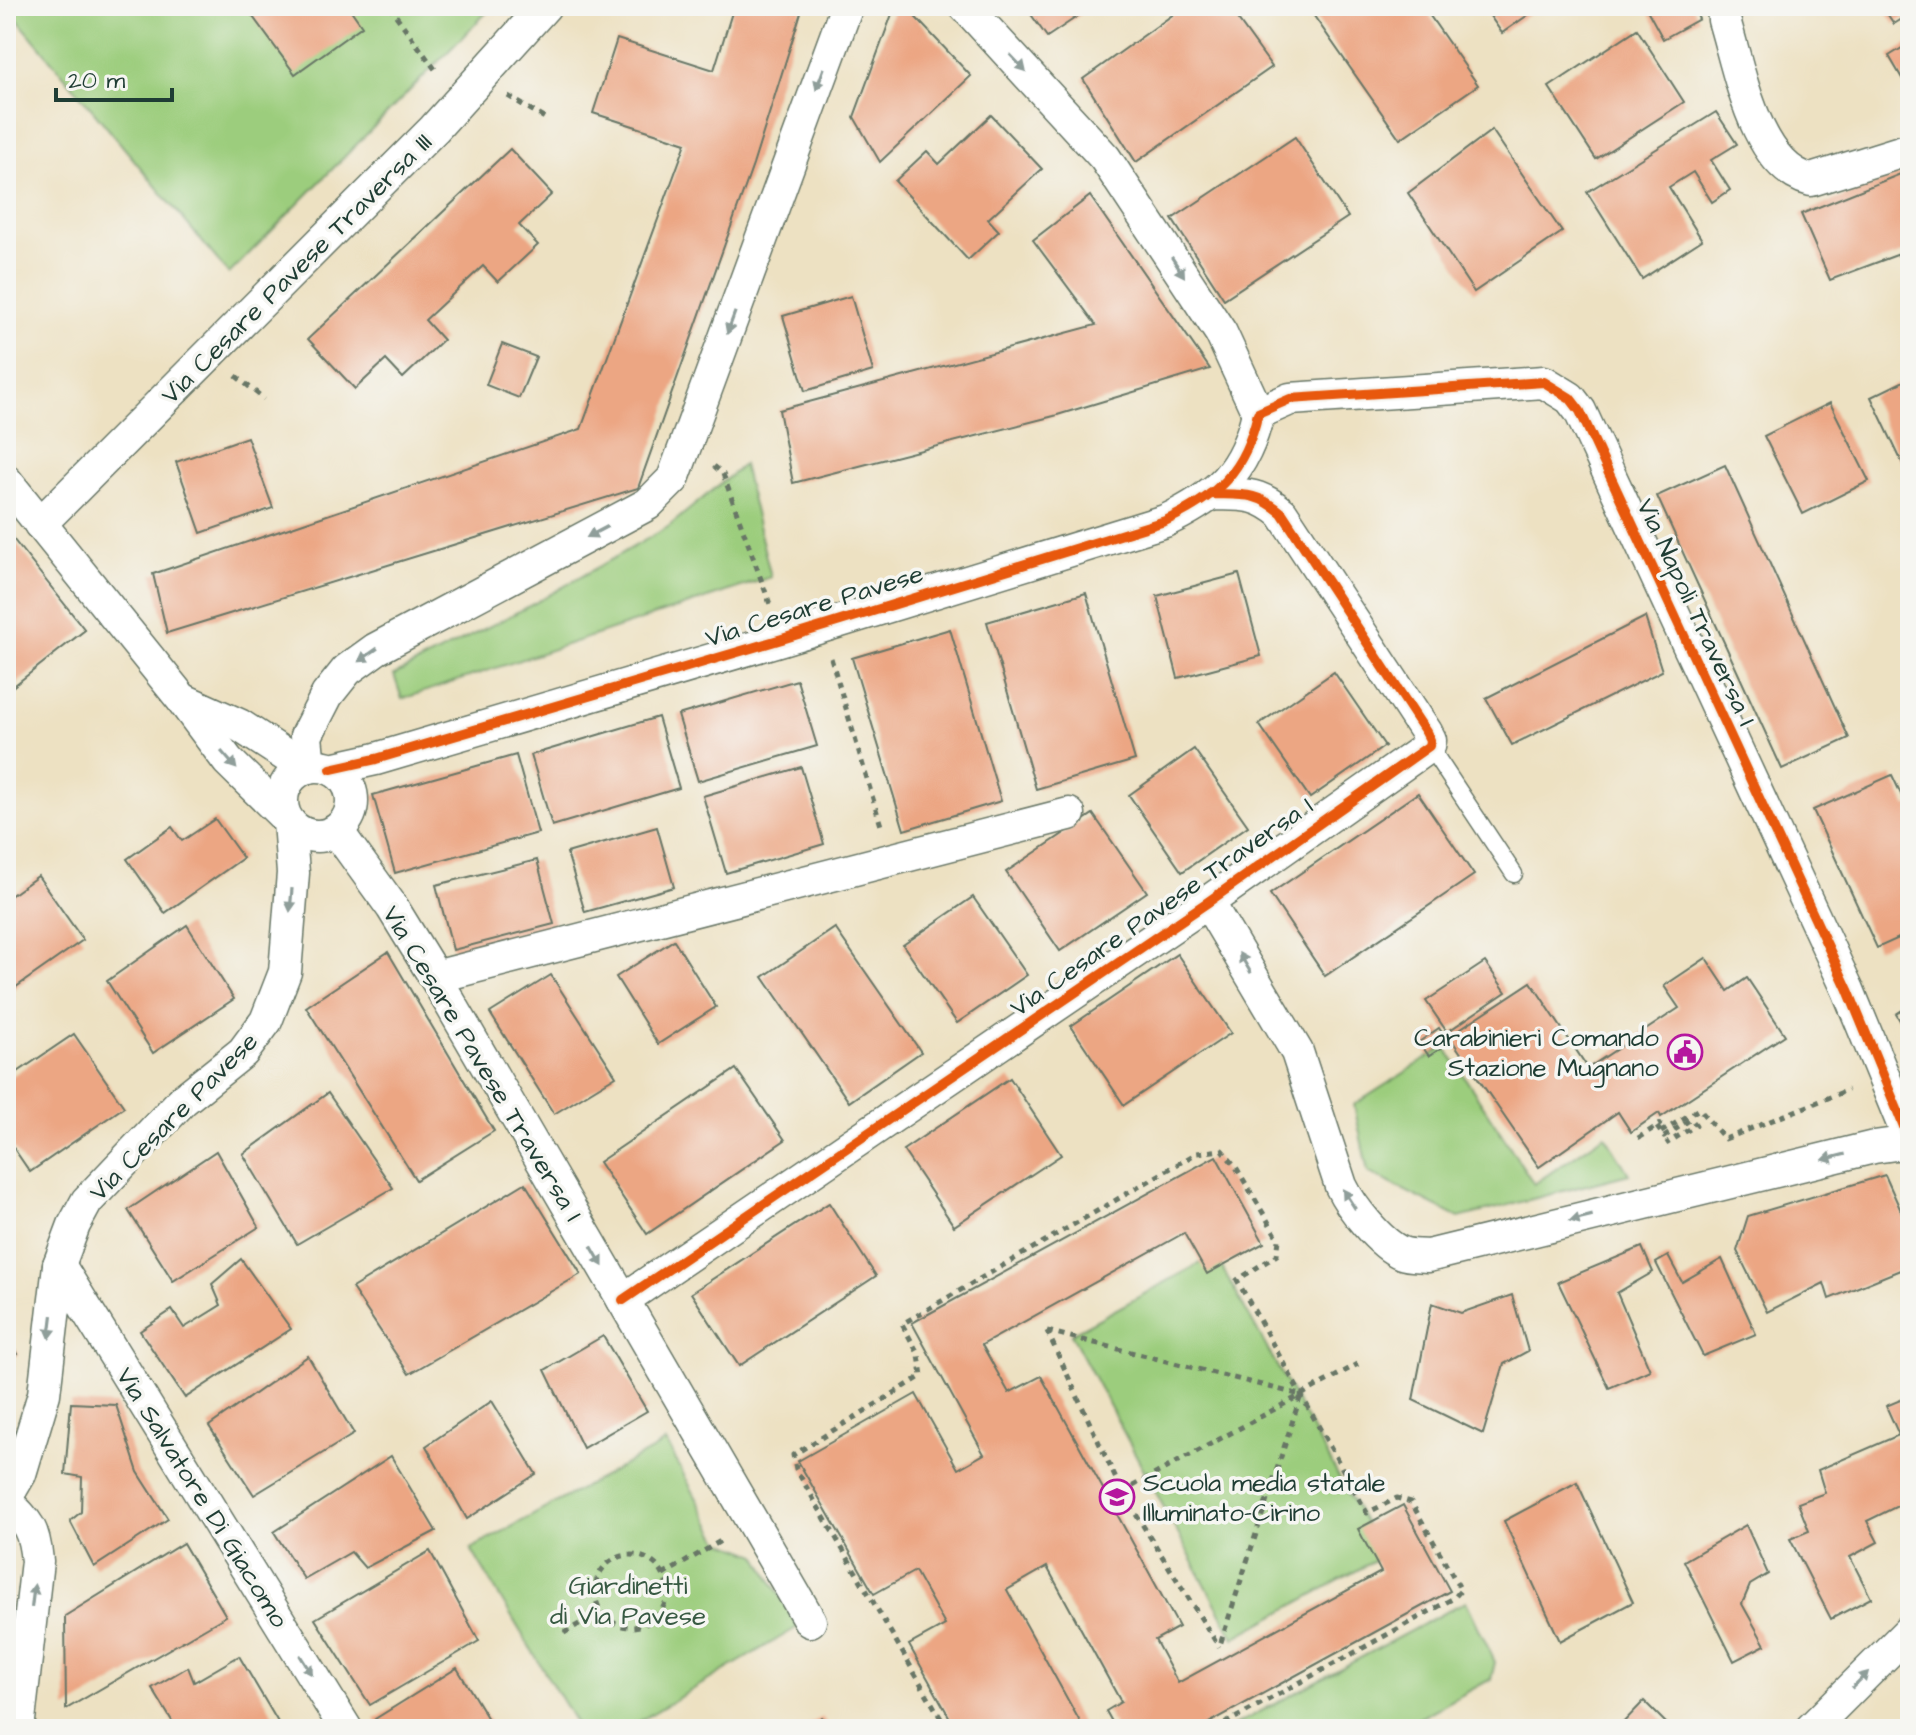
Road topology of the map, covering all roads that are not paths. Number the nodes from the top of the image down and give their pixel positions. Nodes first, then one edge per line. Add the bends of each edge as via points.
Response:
1 (545, 6) edge
2 (847, 6) edge
3 (965, 6) edge
4 (1723, 6) edge
5 (1910, 149) edge
6 (1258, 413) junction
7 (6, 481) edge
8 (1210, 494) junction
9 (40, 524) junction
10 (181, 698) junction
11 (1429, 746) junction
12 (315, 768) junction
13 (1069, 814) dead end
14 (287, 820) junction
15 (337, 831) junction
16 (1514, 874) dead end
17 (1208, 902) junction
18 (435, 977) junction
19 (1910, 1141) edge
20 (59, 1265) junction
21 (623, 1300) junction
22 (6, 1500) edge
23 (810, 1621) dead end
24 (1910, 1630) edge
25 (18, 1729) edge
26 (346, 1729) edge
27 (1811, 1729) edge

1 - 9 street, Via Cesare Pavese Traversa III via 316,249
2 -> 12 street via 673,479 648,504 376,649 347,670 306,736
3 -> 6 street via 1105,158 1221,333
4 - 5 street via 1752,111 1783,167 1811,180
6 - 8 street, Via Cesare Pavese via 1252,442 1237,469
6 - 19 street, Via Napoli Traversa I via 1290,399 1544,382 1570,398 1848,990
7 - 9 street
8 - 11 street via 1249,495 1282,513 1426,732
8 - 12 street, Via Cesare Pavese via 1165,521 782,639 376,759
9 - 10 street
10 - 12 street
10 -> 14 street via 228,761
11 - 16 lane
11 - 17 street, Via Cesare Pavese Traversa I
12 - 14 street via 296,773 284,789
12 - 15 street via 341,775 352,793 351,815
13 - 18 street
14 - 15 street via 306,835
14 -> 20 street, Via Cesare Pavese via 293,873 285,972 266,1021 243,1052 183,1100 105,1179 80,1213
15 - 18 street, Via Cesare Pavese Traversa I
19 -> 17 street via 1428,1256 1405,1255 1349,1202 1297,1052
17 - 21 street, Via Cesare Pavese Traversa I
18 -> 21 street, Via Cesare Pavese Traversa I
20 -> 22 street, Via Cesare Pavese via 44,1394 20,1474
20 -> 26 street, Via Salvatore Di Giacomo
21 - 23 street, Via Cesare Pavese Traversa I
25 -> 22 street, Via Cesare Pavese via 37,1561 27,1521
27 -> 24 street

